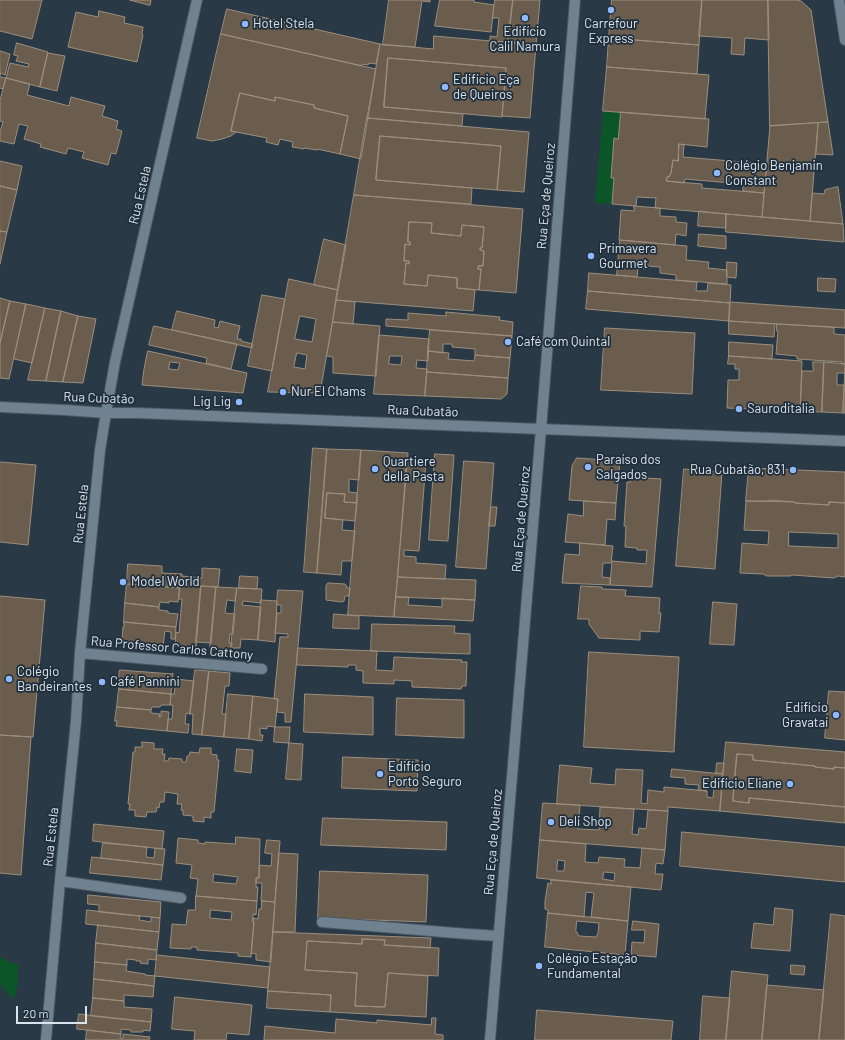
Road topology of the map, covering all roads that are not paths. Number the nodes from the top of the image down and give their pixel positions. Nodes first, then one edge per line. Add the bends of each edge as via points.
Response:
1 (197, 0) edge
2 (575, 0) edge
3 (839, 0) edge
4 (845, 40) edge
5 (0, 407) edge
6 (106, 413) junction
7 (541, 429) junction
8 (845, 441) edge
9 (80, 653) junction
10 (262, 670) dead end
11 (60, 881) junction
12 (181, 898) dead end
13 (322, 922) dead end
14 (498, 936) junction
15 (46, 1040) edge
16 (490, 1040) edge

1 - 6 street, Rua Estela via 115,362
2 - 7 street, Rua Eça de Queiroz
3 - 4 street
5 - 6 street, Rua Cubatão
6 - 7 street, Rua Cubatão
6 - 9 street, Rua Estela
7 - 8 street, Rua Cubatão
7 - 14 street, Rua Eça de Queiroz
9 - 10 street, Rua Professor Carlos Cattony
9 - 11 street, Rua Estela
11 - 12 street
11 - 15 street, Rua Estela
13 - 14 street
14 - 16 street, Rua Eça de Queiroz

